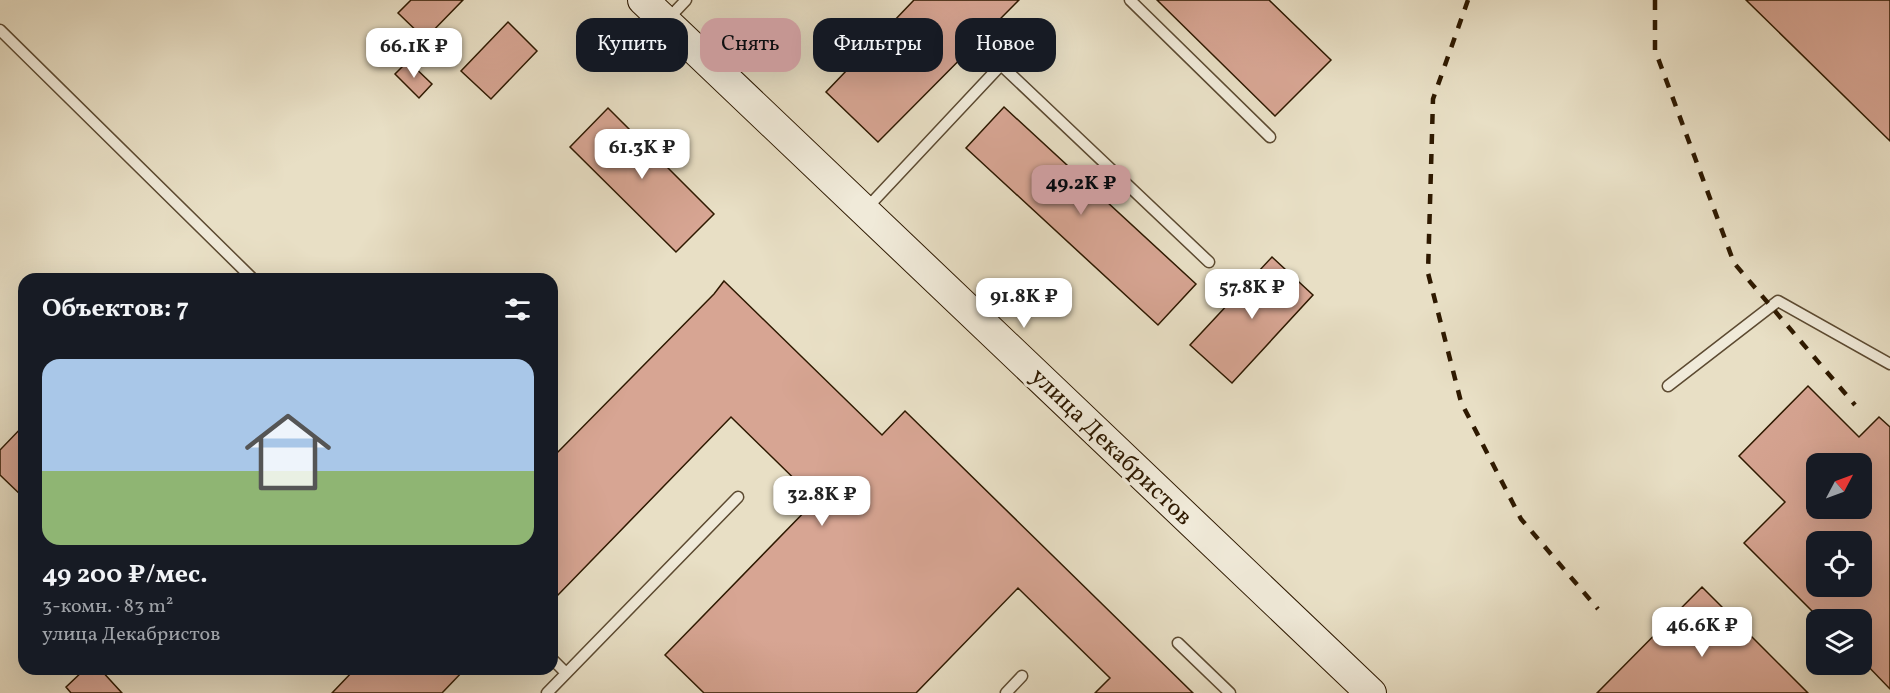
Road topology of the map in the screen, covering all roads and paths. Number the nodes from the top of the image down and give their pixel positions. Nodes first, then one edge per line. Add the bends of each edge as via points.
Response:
1 (643, 0) edge
2 (686, 0) edge
3 (1130, 0) edge
4 (662, 18) edge
5 (668, 18) edge
6 (0, 30) edge
7 (688, 43) edge
8 (1270, 137) dead end
9 (865, 211) junction
10 (1209, 262) dead end
11 (247, 273) edge
12 (1890, 364) edge
13 (1668, 386) dead end
14 (738, 497) dead end
15 (1178, 643) dead end
16 (558, 665) edge
17 (566, 673) junction
18 (1022, 676) dead end
19 (547, 693) edge
20 (1006, 693) edge
21 (1230, 693) edge
22 (1371, 693) edge

1 - 4 street, улица Декабристов
2 - 5 lane
3 - 8 lane
6 - 11 lane
7 - 9 street, улица Декабристов
9 - 10 lane via 1001,66
9 - 22 street, улица Декабристов
12 - 13 lane via 1779,301
14 - 17 lane
15 - 21 lane
16 - 17 lane
17 - 19 lane
18 - 20 lane

